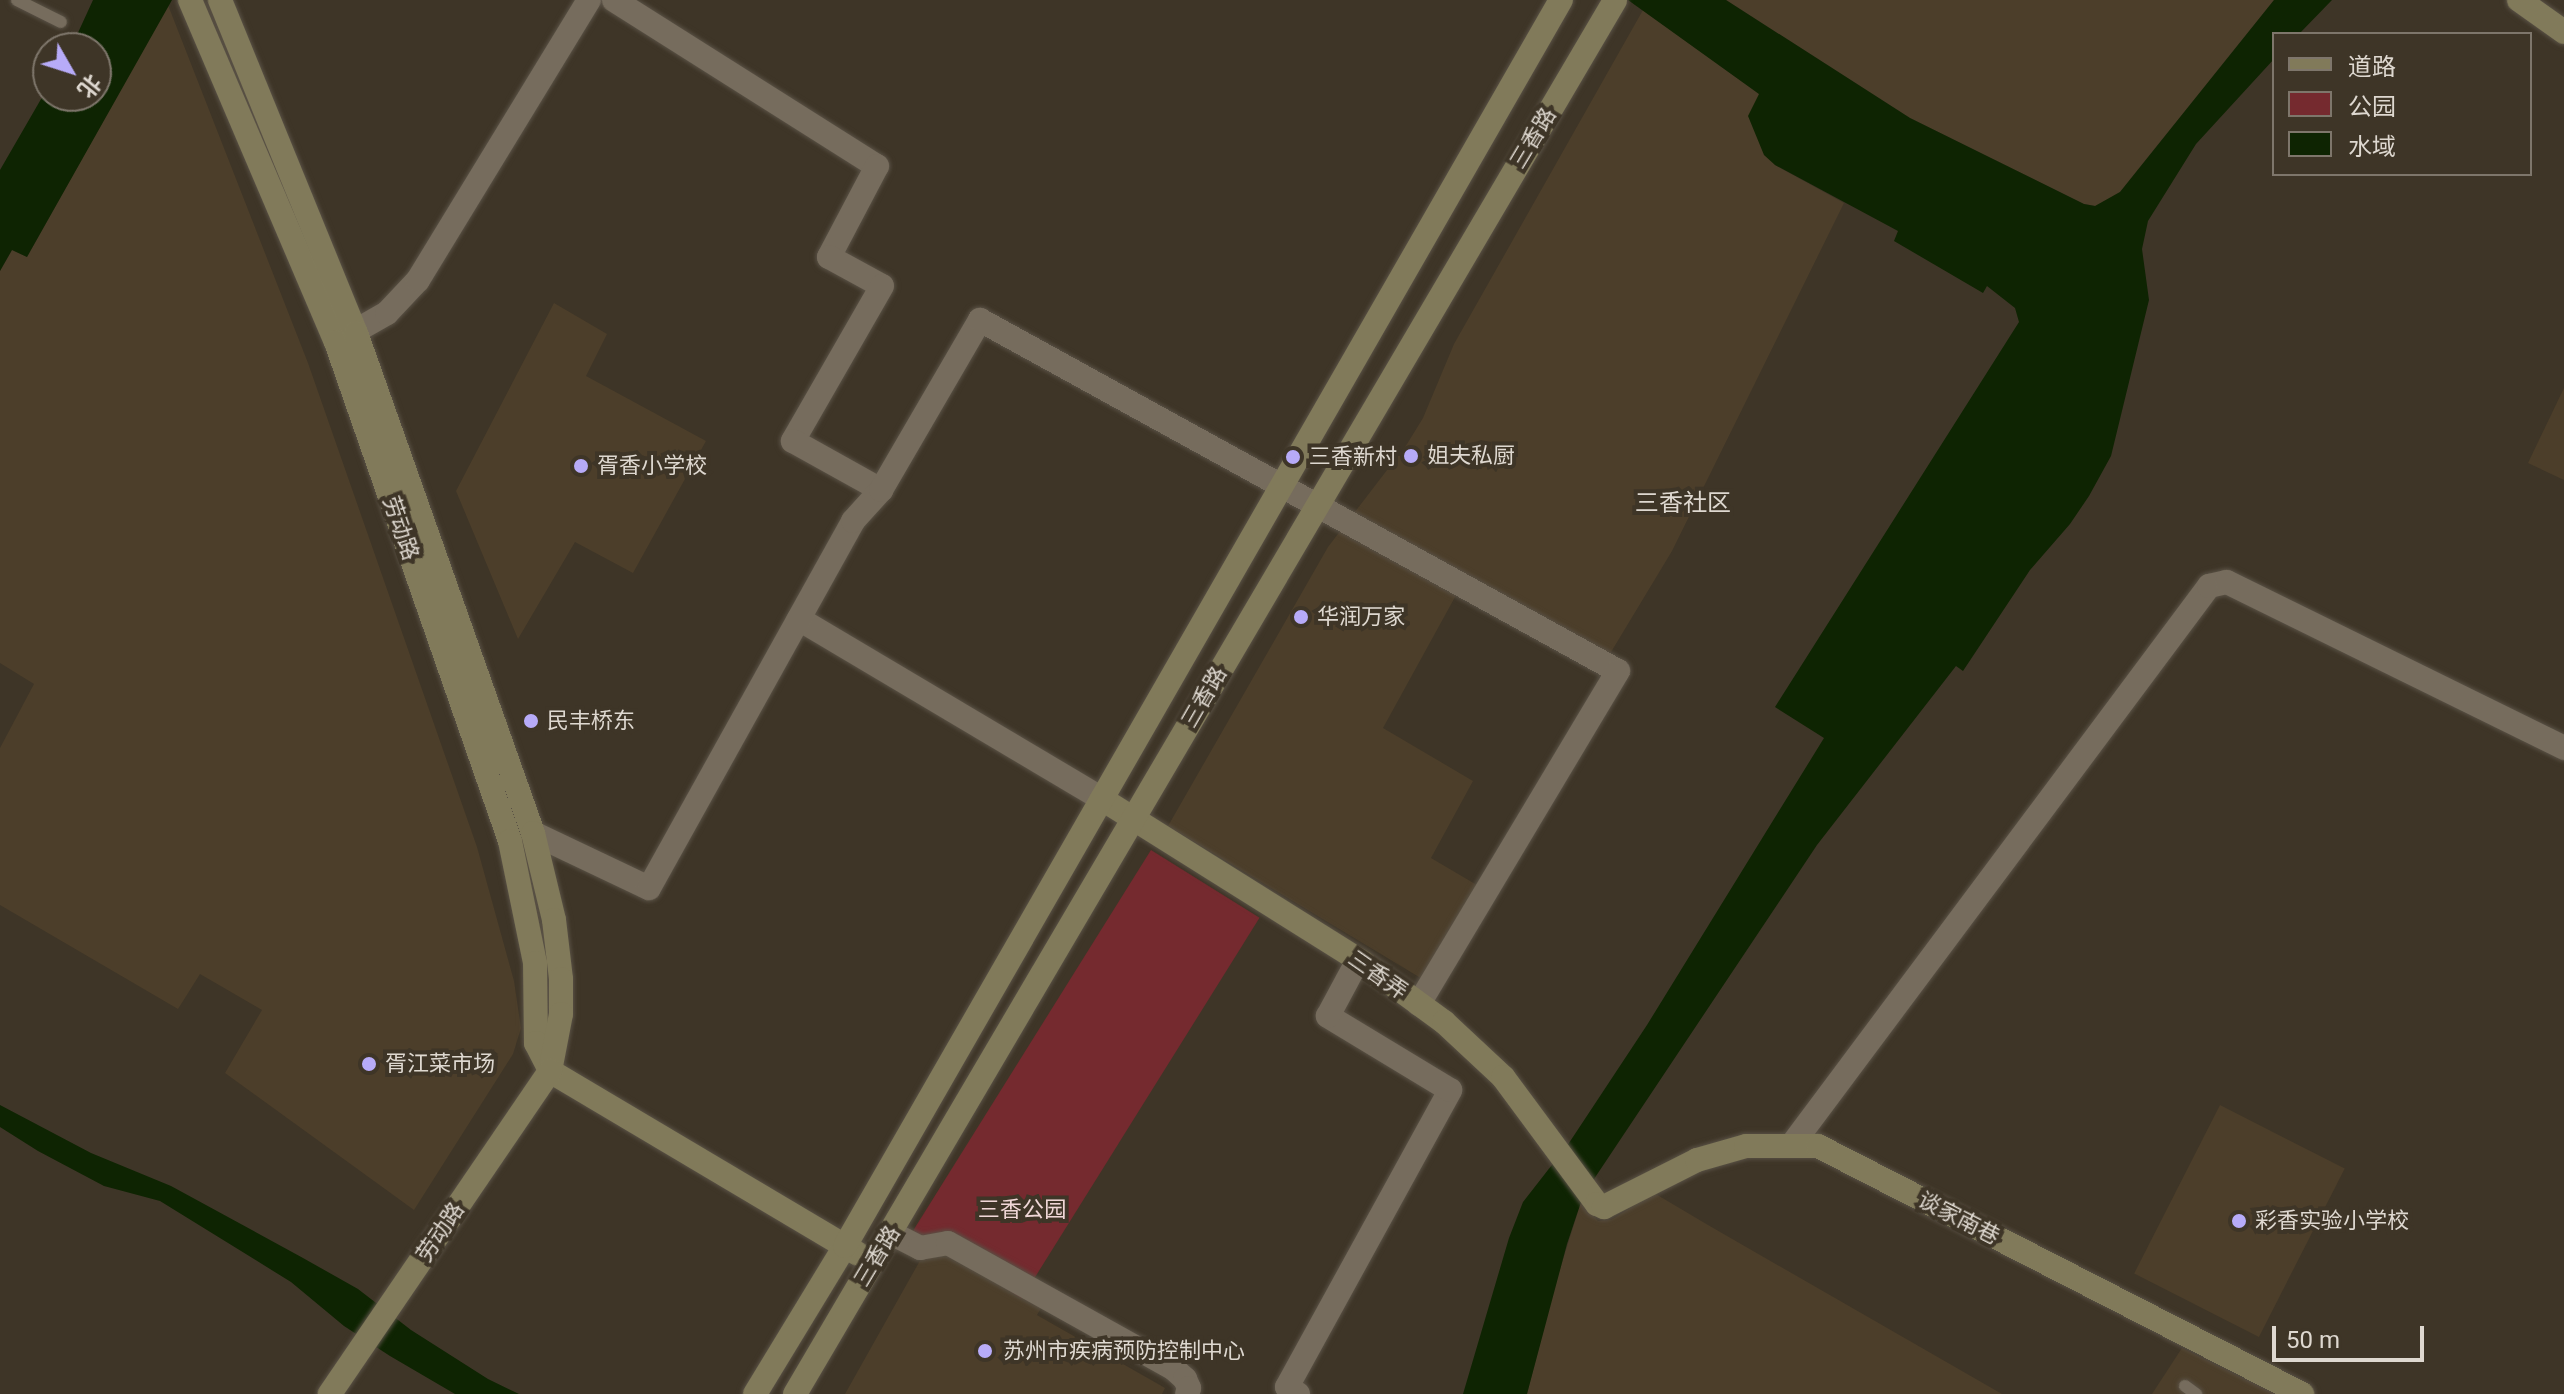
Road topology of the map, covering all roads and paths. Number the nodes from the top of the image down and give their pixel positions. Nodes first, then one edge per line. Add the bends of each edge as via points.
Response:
1 (17, 0) edge
2 (190, 0) edge
3 (220, 0) edge
4 (589, 0) edge
5 (614, 0) edge
6 (1561, 0) edge
7 (2519, 0) edge
8 (1613, 2) edge
9 (61, 22) dead end
10 (2564, 32) edge
11 (346, 338) junction
12 (1282, 489) junction
13 (881, 490) junction
14 (1316, 507) junction
15 (799, 619) junction
16 (2564, 748) edge
17 (1102, 799) junction
18 (1132, 820) junction
19 (533, 833) junction
20 (1358, 960) junction
21 (1419, 1004) junction
22 (550, 1071) junction
23 (1791, 1146) junction
24 (1600, 1206) joint
25 (891, 1233) junction
26 (845, 1246) junction
27 (873, 1262) junction
28 (2185, 1386) dead end
29 (330, 1394) edge
30 (755, 1394) edge
31 (795, 1394) edge
32 (1187, 1394) edge
33 (1298, 1394) edge
34 (2196, 1394) edge
35 (2302, 1394) edge

1 - 9 lane
2 - 11 main road, 劳动路
3 - 11 main road, 劳动路
4 - 11 street via 418,280 387,313
5 - 13 street via 877,166 829,257 882,286 793,441
6 - 12 main road, 三香路
7 - 10 main road
8 - 14 main road, 三香路
11 - 19 main road, 劳动路
11 - 22 main road, 劳动路 via 510,841 535,963 536,1043
12 - 13 street via 980,320
12 - 14 street
12 - 17 main road, 三香路
13 - 15 street via 853,521
14 - 18 main road, 三香路
14 - 21 street via 1618,671
15 - 17 street
15 - 19 street via 649,888
16 - 23 street via 2227,582 2209,586
17 - 18 main road, 三香弄
17 - 26 main road, 三香路
18 - 20 main road, 三香弄
18 - 25 main road, 三香路
19 - 22 main road, 劳动路 via 561,979 559,1034
20 - 21 main road, 三香弄
20 - 33 street via 1328,1016 1450,1090 1287,1387
21 - 24 main road, 三香弄 via 1503,1077
22 - 26 main road
22 - 29 main road, 劳动路
23 - 24 main road, 谈家南巷 via 1746,1146 1697,1160
23 - 35 main road, 谈家南巷 via 1818,1146
25 - 27 main road, 三香路
25 - 32 street via 920,1248 948,1243 1174,1369 1189,1388
26 - 27 main road
26 - 30 main road, 三香路
27 - 31 main road, 三香路
28 - 34 lane

